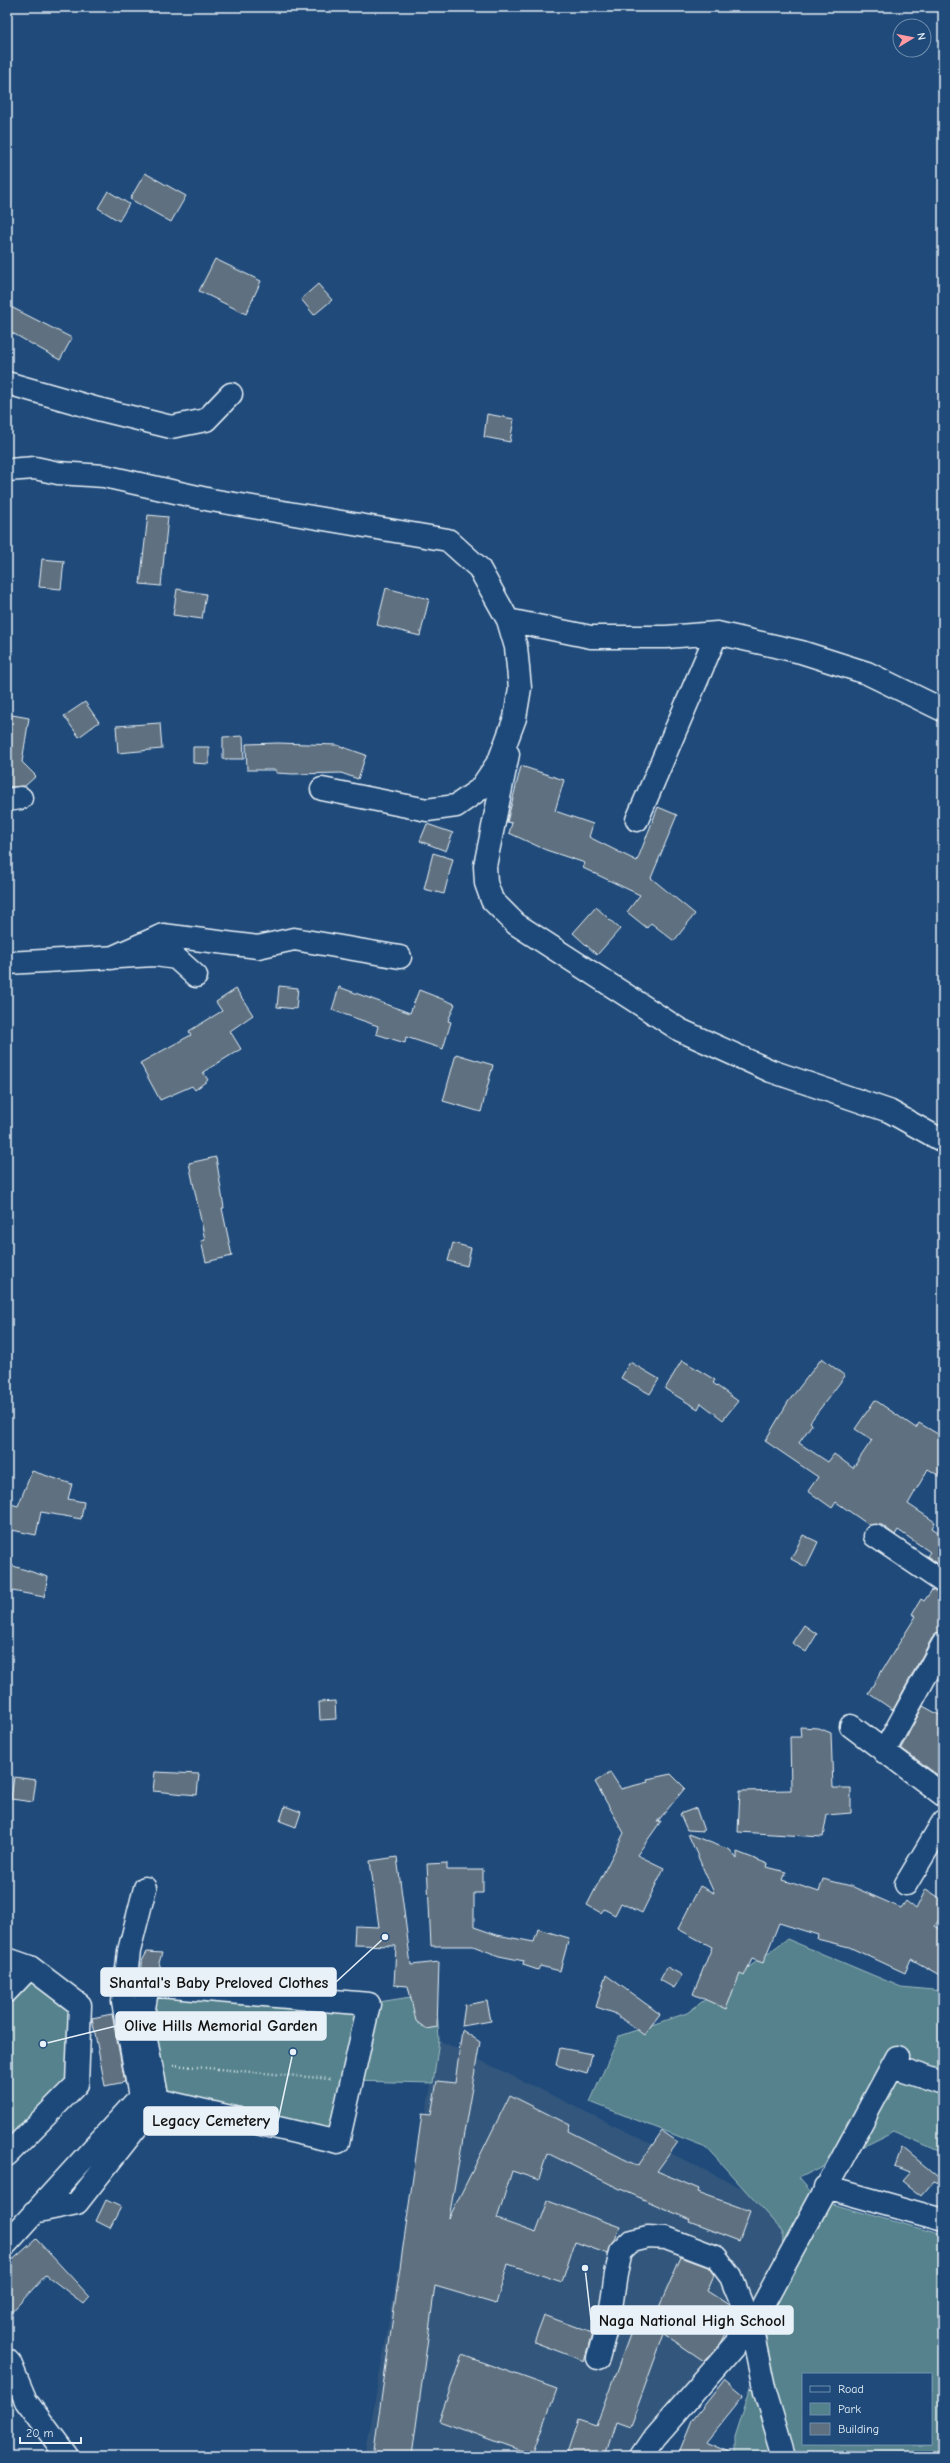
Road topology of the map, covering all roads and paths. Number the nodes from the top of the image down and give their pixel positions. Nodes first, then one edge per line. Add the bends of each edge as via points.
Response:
1 (7, 383) edge
2 (231, 394) dead end
3 (7, 470) edge
4 (508, 620) junction
5 (717, 633) junction
6 (943, 710) edge
7 (515, 718) junction
8 (322, 789) dead end
9 (637, 820) dead end
10 (400, 957) dead end
11 (111, 958) junction
12 (7, 963) edge
13 (196, 976) dead end
14 (943, 1141) edge
15 (875, 1536) dead end
16 (943, 1582) edge
17 (943, 1644) edge
18 (851, 1726) dead end
19 (884, 1752) junction
20 (943, 1795) edge
21 (943, 1822) edge
22 (906, 1884) dead end
23 (144, 1888) dead end
24 (7, 1959) edge
25 (30, 1968) junction
26 (7, 1991) edge
27 (151, 2064) junction
28 (351, 2081) junction
29 (943, 2083) edge
30 (158, 2100) junction
31 (7, 2155) edge
32 (825, 2187) junction
33 (34, 2212) junction
34 (943, 2220) edge
35 (7, 2243) edge
36 (751, 2327) junction
37 (598, 2358) dead end
38 (7, 2360) edge
39 (67, 2456) edge
40 (642, 2456) edge
41 (784, 2456) edge

1 - 2 street via 171,427 206,420
3 - 4 street via 35,468 58,474 104,476 211,500 448,540 479,568
4 - 5 street via 591,637 666,637
4 - 7 street via 516,647 520,688
5 - 6 street via 801,652 867,672
5 - 9 street
7 - 8 street via 500,761 480,789 456,806 427,810
7 - 14 street via 485,866 486,884 492,900 516,924 680,1030 771,1071 889,1111
10 - 11 street via 294,939 258,947 163,935
11 - 12 street
11 - 13 street via 155,955 176,958
15 - 16 street
17 - 19 street
18 - 19 street
19 - 20 street
21 - 22 street
23 - 33 street via 129,1951 123,2002 140,2096
24 - 25 street
25 - 26 street
25 - 31 street via 80,2005 78,2084
27 - 28 path
27 - 28 street via 142,2020 148,1985 369,2004
27 - 30 street
28 - 30 street via 338,2142
29 - 32 street via 894,2062
30 - 33 street via 77,2203
32 - 34 street
32 - 36 street
33 - 35 street
36 - 37 street via 731,2278 716,2257 666,2238 632,2241 622,2252
36 - 40 street via 655,2437
36 - 41 street via 765,2392
38 - 39 street via 26,2401

